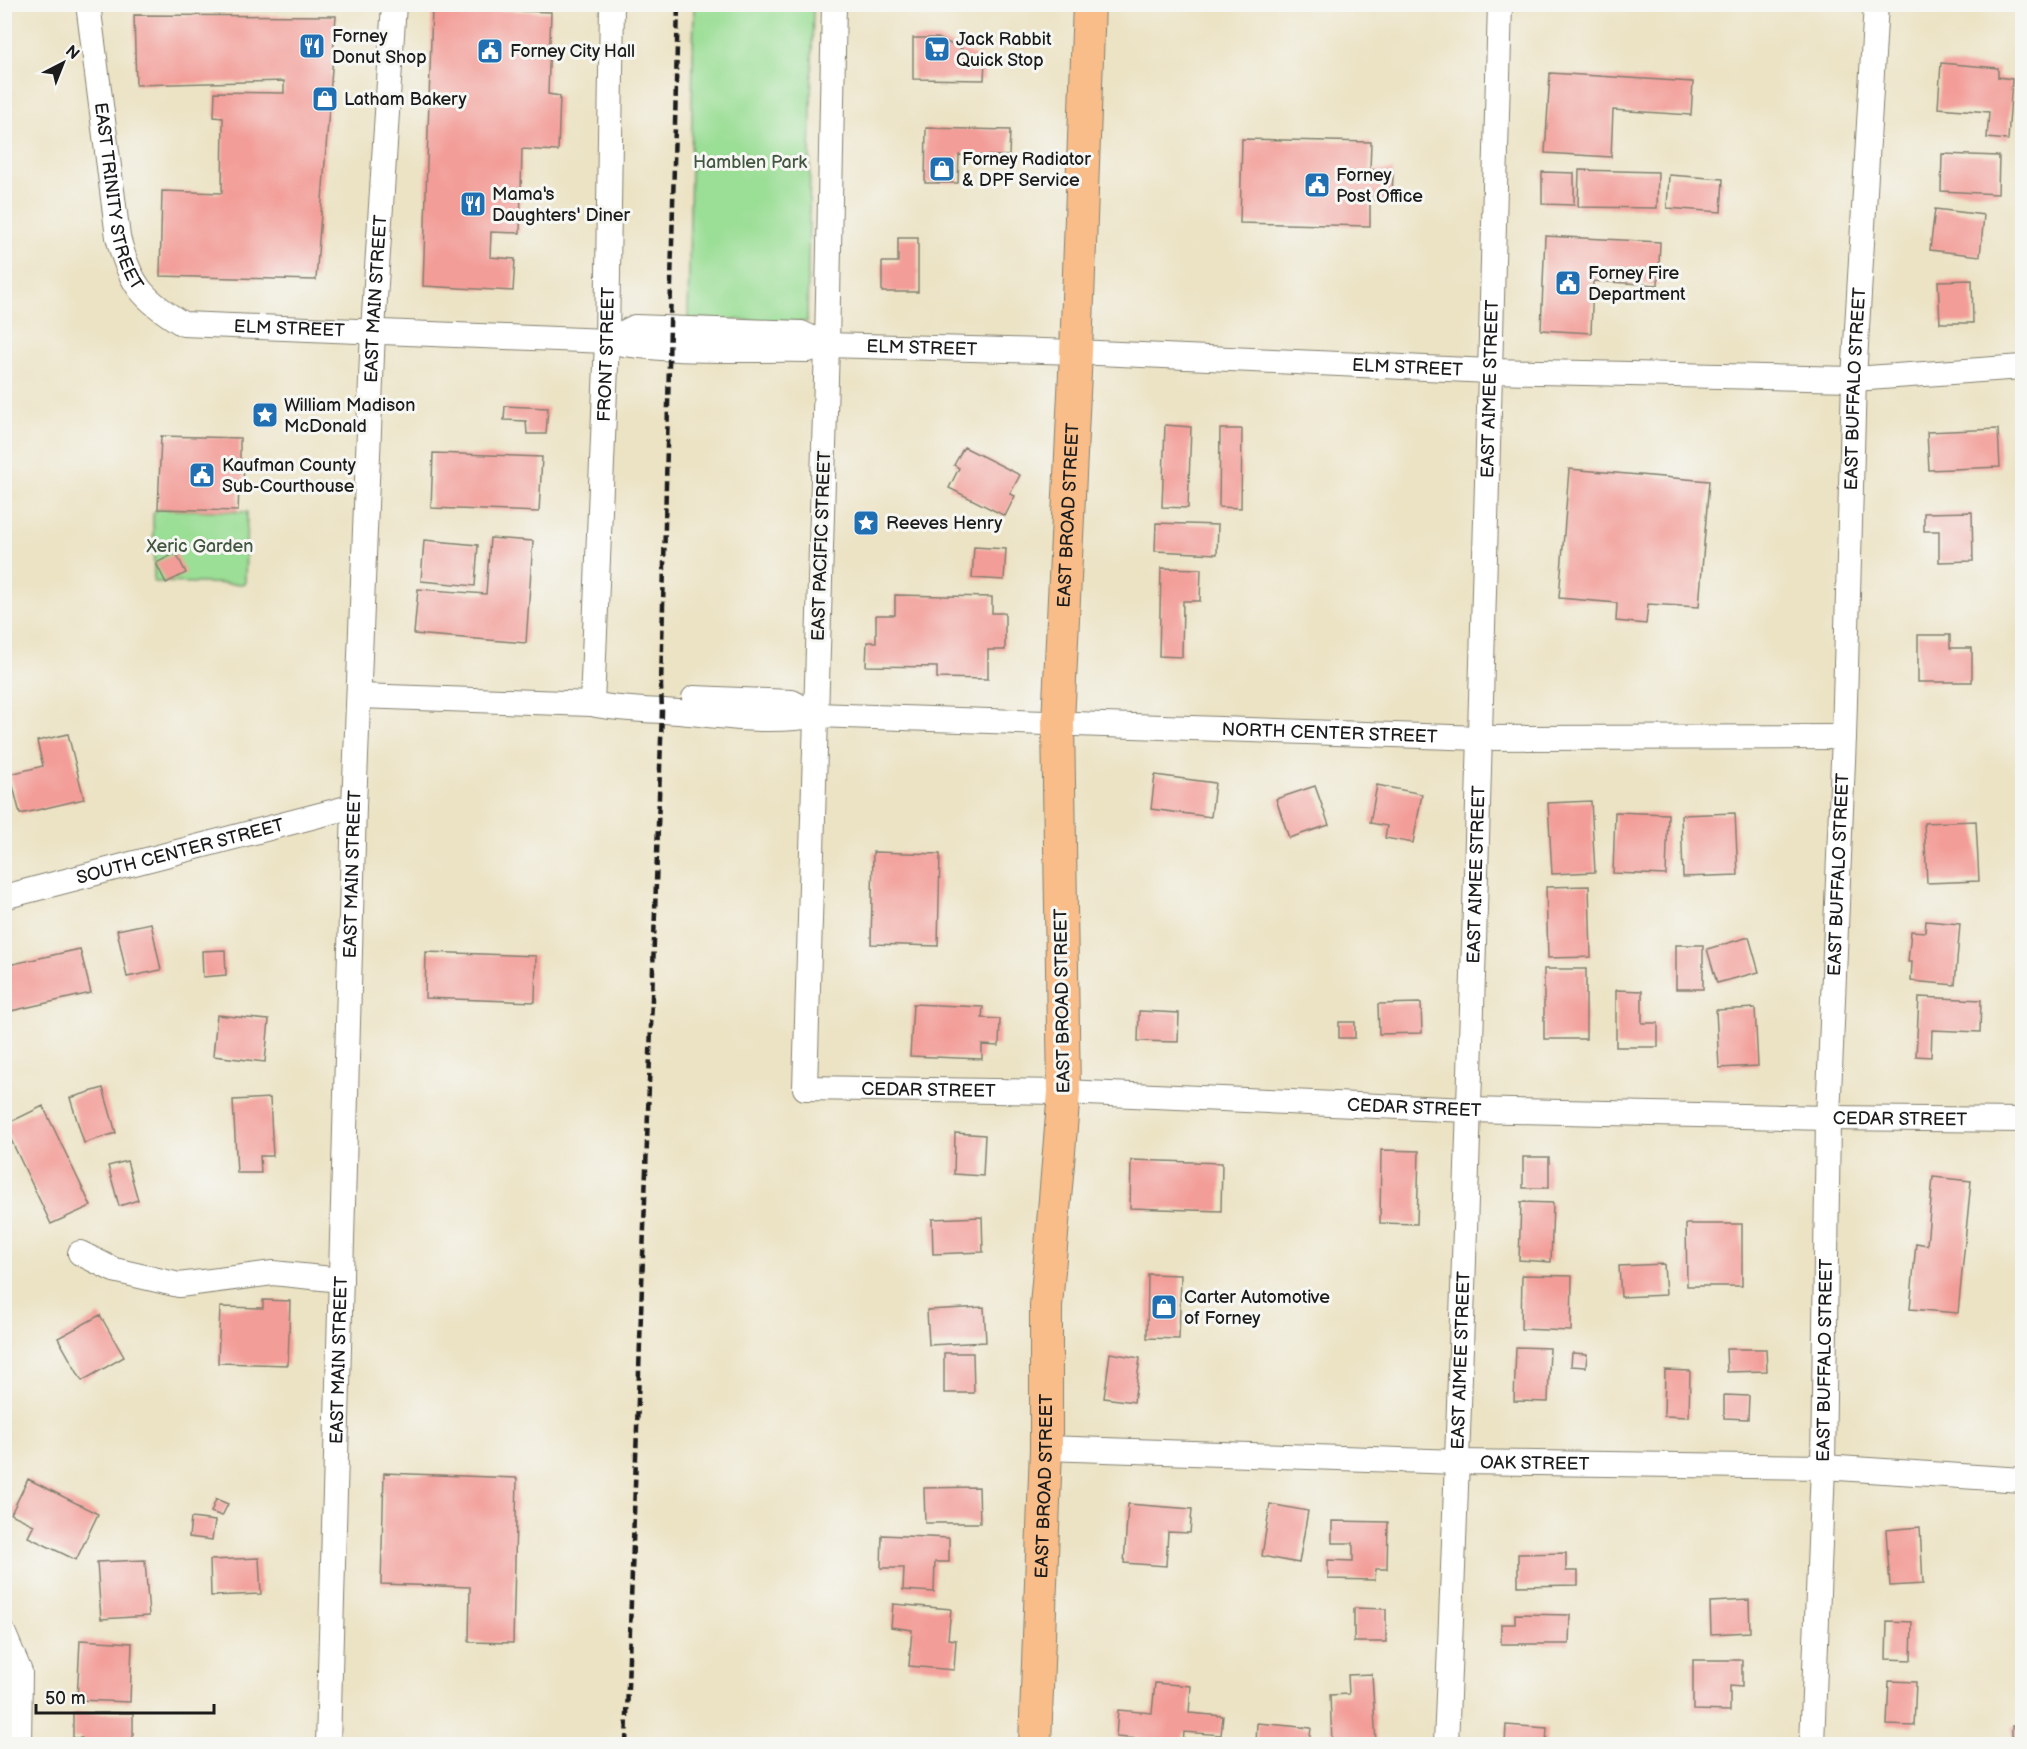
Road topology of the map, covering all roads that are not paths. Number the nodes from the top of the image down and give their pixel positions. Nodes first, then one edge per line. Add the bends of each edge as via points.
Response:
1 (88, 4) edge
2 (394, 4) edge
3 (612, 4) edge
4 (834, 4) edge
5 (1089, 4) edge
6 (1500, 4) edge
7 (1876, 4) edge
8 (158, 309) joint
9 (373, 330) junction
10 (607, 341) junction
11 (827, 345) junction
12 (1076, 352) junction
13 (2022, 367) edge
14 (1490, 371) junction
15 (1854, 379) junction
16 (359, 696) junction
17 (592, 704) junction
18 (816, 715) junction
19 (1058, 722) junction
20 (1844, 737) junction
21 (1480, 738) junction
22 (354, 806) junction
23 (4, 897) edge
24 (806, 1088) joint
25 (1064, 1092) junction
26 (1468, 1110) junction
27 (1828, 1118) junction
28 (2022, 1120) edge
29 (80, 1253) dead end
30 (341, 1280) junction
31 (1046, 1448) junction
32 (1458, 1462) junction
33 (1823, 1467) junction
34 (2022, 1480) edge
35 (4, 1634) edge
36 (19, 1744) edge
37 (328, 1744) edge
38 (1035, 1744) edge
39 (1446, 1744) edge
40 (1812, 1744) edge

1 - 8 street, EAST TRINITY STREET via 118,237 129,274
2 - 9 street, EAST MAIN STREET
3 - 10 street, FRONT STREET
4 - 11 street, EAST PACIFIC STREET
5 - 12 main road, EAST BROAD STREET
6 - 14 street, EAST AIMEE STREET
7 - 15 street, EAST BUFFALO STREET
8 - 9 street, ELM STREET via 183,324
9 - 10 street, ELM STREET
9 - 16 street, EAST MAIN STREET
10 - 11 street, ELM STREET via 671,348 808,350
10 - 17 street, FRONT STREET
11 - 12 street, ELM STREET
11 - 18 street, EAST PACIFIC STREET
12 - 14 street, ELM STREET
12 - 19 main road, EAST BROAD STREET
13 - 15 street, ELM STREET
14 - 15 street, ELM STREET
14 - 21 street, EAST AIMEE STREET
15 - 20 street, EAST BUFFALO STREET
16 - 17 street
16 - 22 street, EAST MAIN STREET
17 - 18 street, NORTH CENTER STREET via 614,708 792,702
18 - 19 street, NORTH CENTER STREET
18 - 24 street, EAST PACIFIC STREET
19 - 21 street, NORTH CENTER STREET
19 - 25 main road, EAST BROAD STREET
20 - 21 street, NORTH CENTER STREET
20 - 27 street, EAST BUFFALO STREET
21 - 26 street, EAST AIMEE STREET
22 - 23 street, SOUTH CENTER STREET
22 - 30 street, EAST MAIN STREET
24 - 25 street, CEDAR STREET
25 - 26 street, CEDAR STREET
25 - 31 main road, EAST BROAD STREET via 1046,1306
26 - 27 street, CEDAR STREET
26 - 32 street, EAST AIMEE STREET
27 - 28 street, CEDAR STREET
27 - 33 street, EAST BUFFALO STREET
29 - 30 street via 114,1270 179,1285 273,1273
30 - 37 street, EAST MAIN STREET
31 - 32 street, OAK STREET
31 - 38 main road, EAST BROAD STREET
32 - 33 street, OAK STREET
32 - 39 street, EAST AIMEE STREET
33 - 34 street, OAK STREET
33 - 40 street, EAST BUFFALO STREET
35 - 36 street via 21,1672

